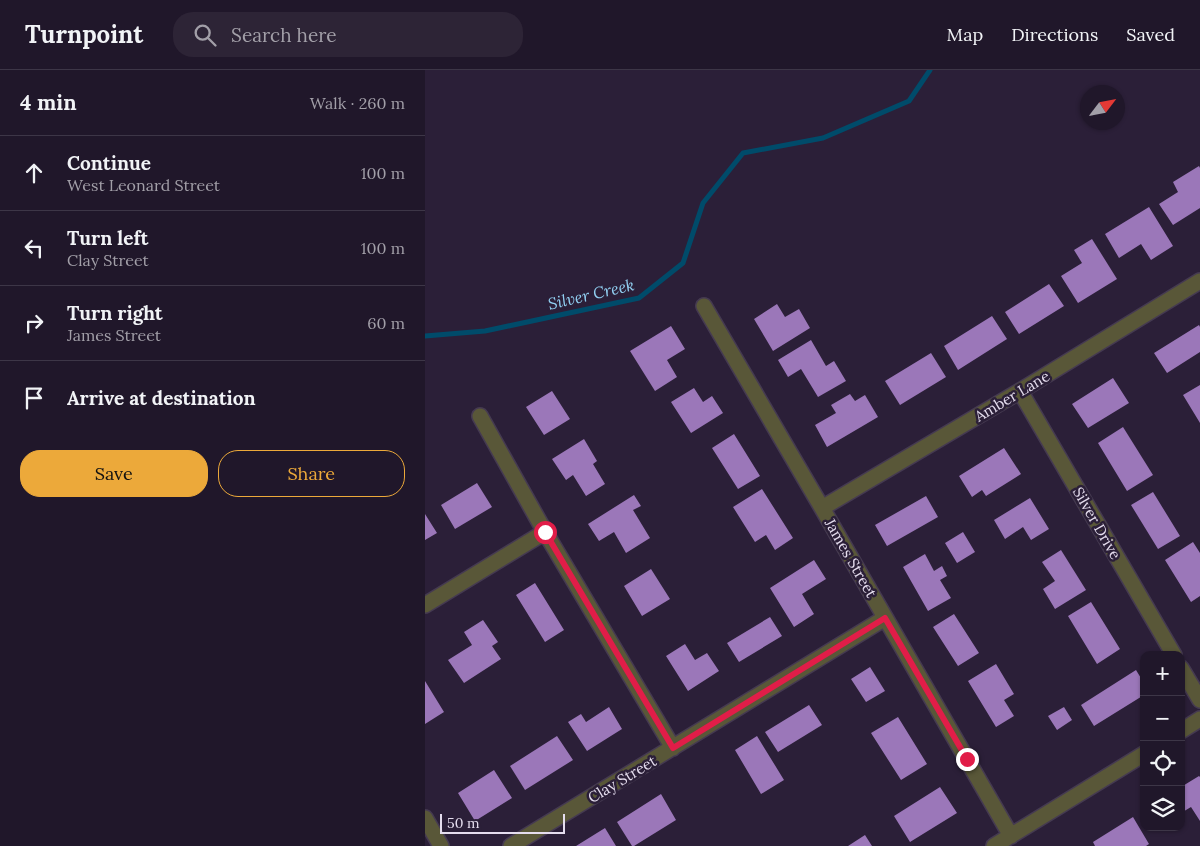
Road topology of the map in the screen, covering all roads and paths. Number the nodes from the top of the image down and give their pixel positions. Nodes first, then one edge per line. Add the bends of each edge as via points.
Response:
1 (1200, 281) edge
2 (704, 306) dead end
3 (1020, 391) junction
4 (480, 416) dead end
5 (822, 508) junction
6 (545, 532) junction
7 (425, 605) edge
8 (885, 618) junction
9 (1172, 651) edge
10 (1185, 675) edge
11 (1200, 700) edge
12 (1200, 719) edge
13 (1185, 728) edge
14 (673, 748) junction
15 (1140, 756) edge
16 (425, 818) edge
17 (1011, 836) junction
18 (441, 846) edge
19 (511, 846) edge
20 (994, 846) edge

1 - 3 street, Amber Lane
2 - 5 street, James Street
3 - 5 street, Amber Lane
3 - 9 street, Silver Drive
4 - 6 street
5 - 8 street, James Street
6 - 7 street
6 - 14 street
8 - 14 street, Clay Street
8 - 17 street, James Street
10 - 11 street
12 - 13 street
14 - 19 street, Clay Street
15 - 17 street
16 - 18 street
17 - 20 street

